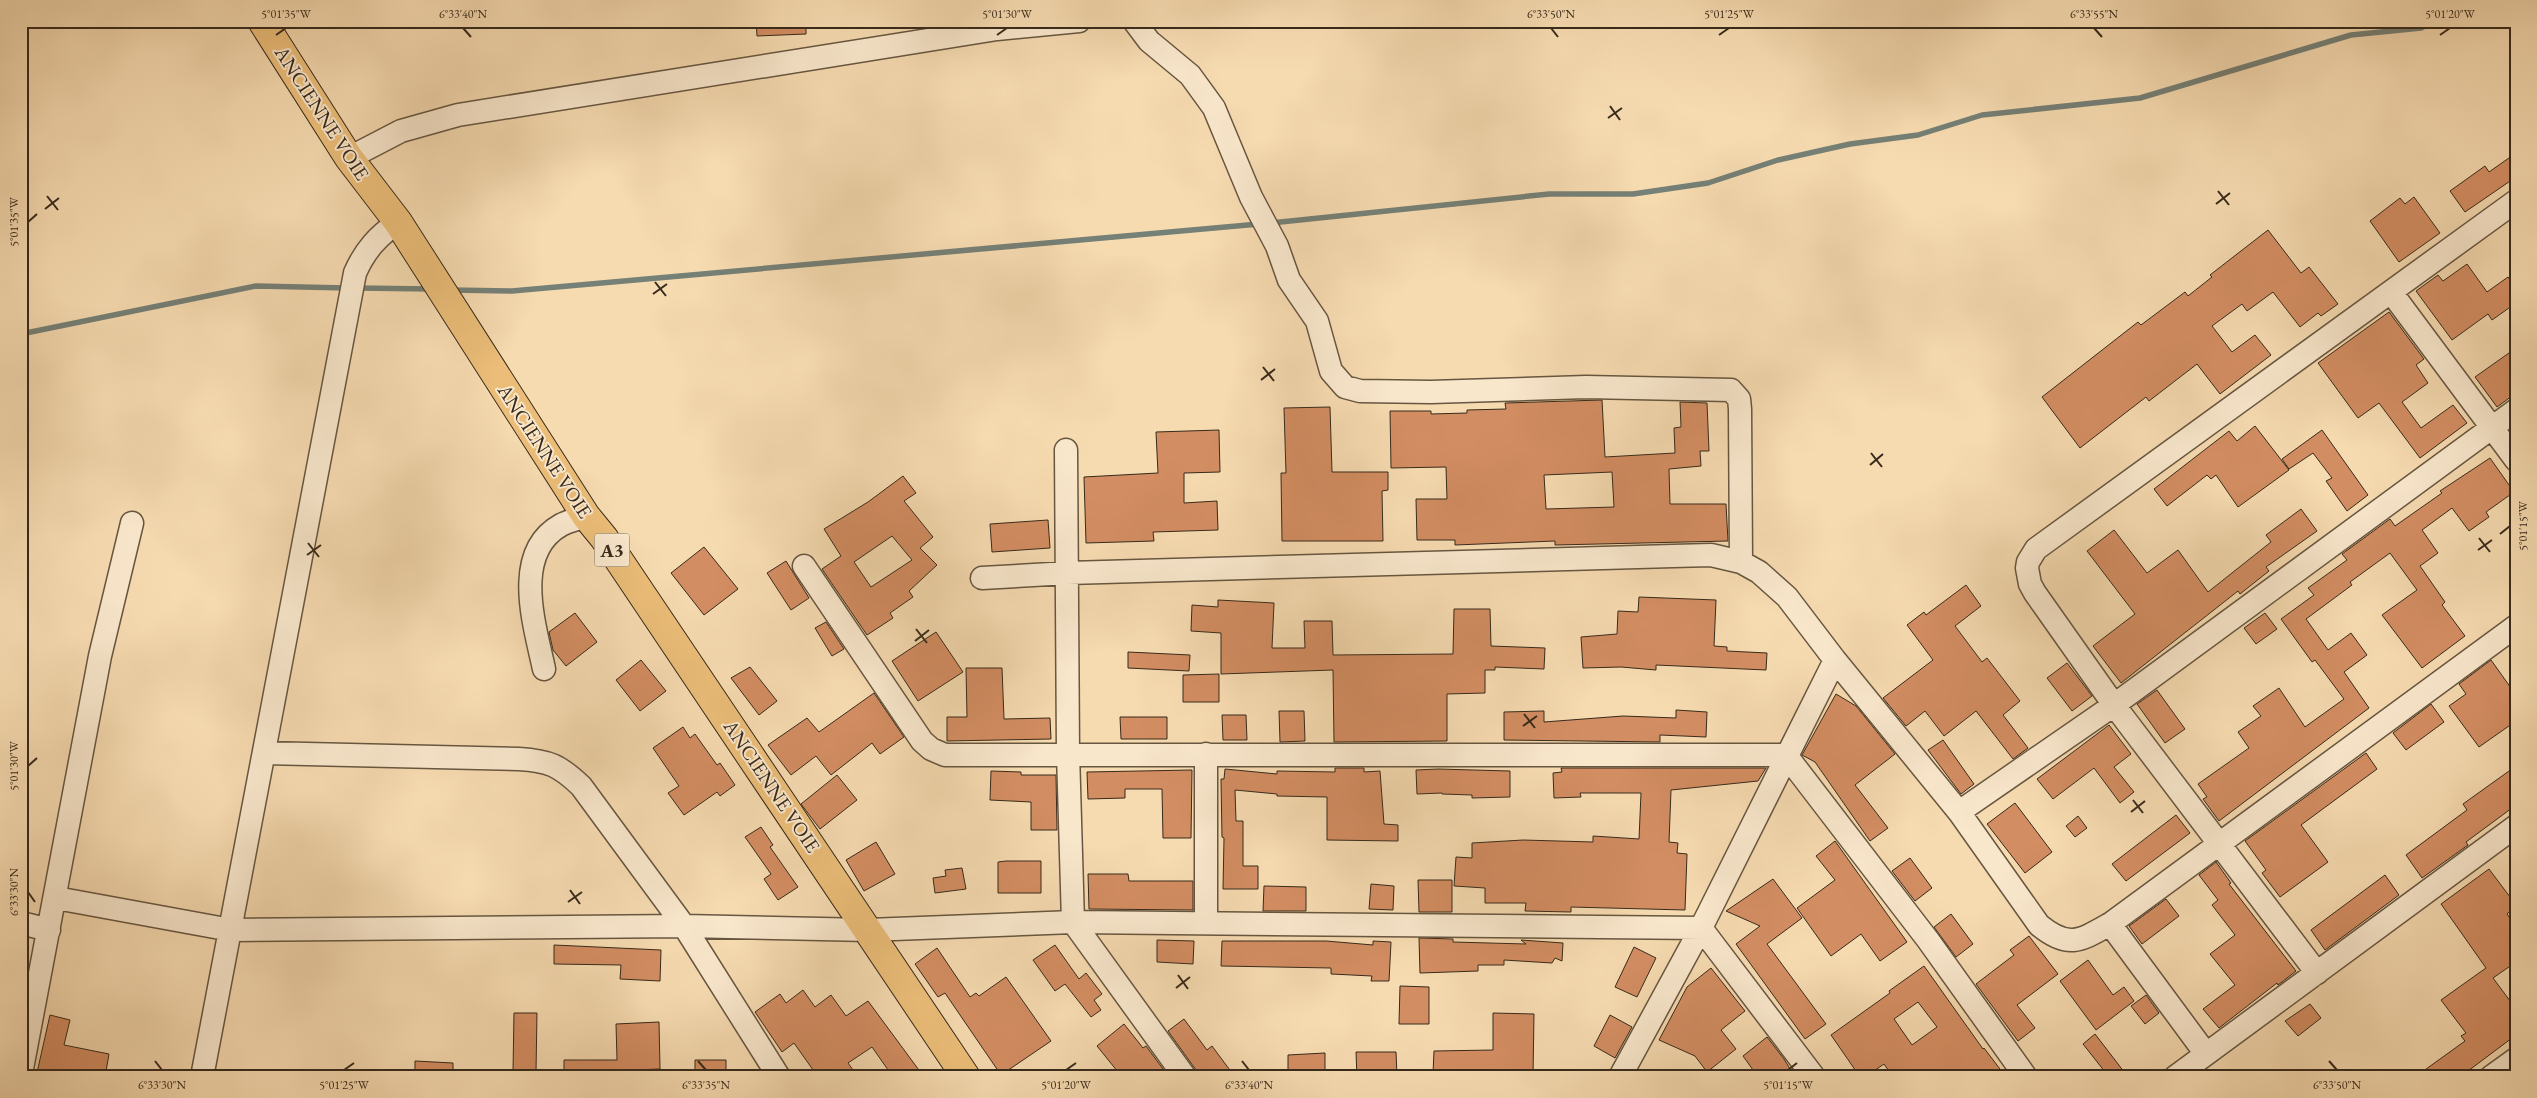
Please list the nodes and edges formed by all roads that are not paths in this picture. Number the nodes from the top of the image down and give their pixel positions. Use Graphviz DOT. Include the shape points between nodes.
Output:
graph roads {
  1 [pos="262,21"];
  2 [pos="1079,21"];
  3 [pos="1134,21"];
  4 [pos="997,25"];
  5 [pos="349,158"];
  6 [pos="2516,201"];
  7 [pos="398,222"];
  8 [pos="2391,292"];
  9 [pos="2516,410"];
  10 [pos="2492,428"];
  11 [pos="1066,450"];
  12 [pos="2516,460"];
  13 [pos="586,516"];
  14 [pos="132,523"];
  15 [pos="1741,562"];
  16 [pos="804,566"];
  17 [pos="1068,573"];
  18 [pos="982,578"];
  19 [pos="2516,626"];
  20 [pos="1835,660"];
  21 [pos="544,669"];
  22 [pos="2114,705"];
  23 [pos="264,753"];
  24 [pos="1068,753"];
  25 [pos="1206,754"];
  26 [pos="1786,755"];
  27 [pos="1960,812"];
  28 [pos="2516,826"];
  29 [pos="2219,843"];
  30 [pos="56,898"];
  31 [pos="1073,922"];
  32 [pos="21,923"];
  33 [pos="1206,923"];
  34 [pos="2110,924"];
  35 [pos="684,926"];
  36 [pos="1700,928"];
  37 [pos="49,930"];
  38 [pos="231,930"];
  39 [pos="868,930"];
  40 [pos="2317,973"];
  41 [pos="2206,1054"];
  42 [pos="2516,1058"];
  43 [pos="21,1074"];
  44 [pos="202,1077"];
  45 [pos="779,1077"];
  46 [pos="966,1077"];
  47 [pos="1184,1077"];
  48 [pos="1620,1077"];
  49 [pos="1814,1077"];
  50 [pos="2026,1077"];
  51 [pos="2175,1077"];
  52 [pos="2491,1077"];
  1 -- 5 [label="main road, ANCIENNE VOIE / A3"];
  2 -- 4 [label="street"];
  3 -- 15 [label="street" via="1149,41 1190,76 1214,108 1251,196 1277,246 1289,280 1317,321 1324,353 1336,380 1345,387 1360,391 1431,392 1586,386 1732,390 1739,399 1740,409"];
  4 -- 5 [label="street" via="448,117 401,131"];
  5 -- 7 [label="main road, ANCIENNE VOIE / A3"];
  6 -- 8 [label="street"];
  7 -- 13 [label="main road, ANCIENNE VOIE / A3"];
  7 -- 23 [label="street" via="366,251 355,273"];
  8 -- 10 [label="street"];
  8 -- 22 [label="street" via="2031,555 2027,568 2030,584"];
  9 -- 10 [label="street"];
  10 -- 12 [label="street"];
  10 -- 22 [label="street"];
  11 -- 17 [label="street"];
  13 -- 21 [label="street" via="561,525 552,532 541,546 533,567 530,599"];
  13 -- 39 [label="main road, ANCIENNE VOIE / A3"];
  14 -- 30 [label="street" via="100,656"];
  15 -- 17 [label="street" via="1711,555"];
  15 -- 20 [label="street" via="1759,572 1787,597"];
  16 -- 24 [label="street" via="930,749 952,756"];
  17 -- 18 [label="street"];
  17 -- 24 [label="street"];
  19 -- 29 [label="street"];
  20 -- 26 [label="street"];
  20 -- 27 [label="street"];
  22 -- 27 [label="street"];
  22 -- 29 [label="street"];
  23 -- 35 [label="street" via="545,761 563,769 581,786"];
  23 -- 38 [label="street"];
  24 -- 25 [label="street"];
  24 -- 31 [label="street"];
  25 -- 26 [label="street"];
  25 -- 33 [label="street"];
  26 -- 36 [label="street"];
  26 -- 50 [label="street" via="1928,940"];
  27 -- 34 [label="street" via="2039,925 2052,935 2064,941 2077,940"];
  28 -- 40 [label="street"];
  29 -- 34 [label="street"];
  29 -- 40 [label="street"];
  30 -- 37 [label="street"];
  30 -- 38 [label="street"];
  31 -- 33 [label="street"];
  31 -- 39 [label="street"];
  31 -- 47 [label="street"];
  32 -- 37 [label="street"];
  33 -- 36 [label="street"];
  34 -- 41 [label="street"];
  35 -- 38 [label="street"];
  35 -- 39 [label="street"];
  35 -- 45 [label="street"];
  36 -- 48 [label="street"];
  36 -- 49 [label="street"];
  37 -- 43 [label="street"];
  38 -- 44 [label="street"];
  39 -- 46 [label="main road, ANCIENNE VOIE / A3"];
  40 -- 41 [label="street"];
  41 -- 51 [label="street"];
  42 -- 52 [label="street"];
}
